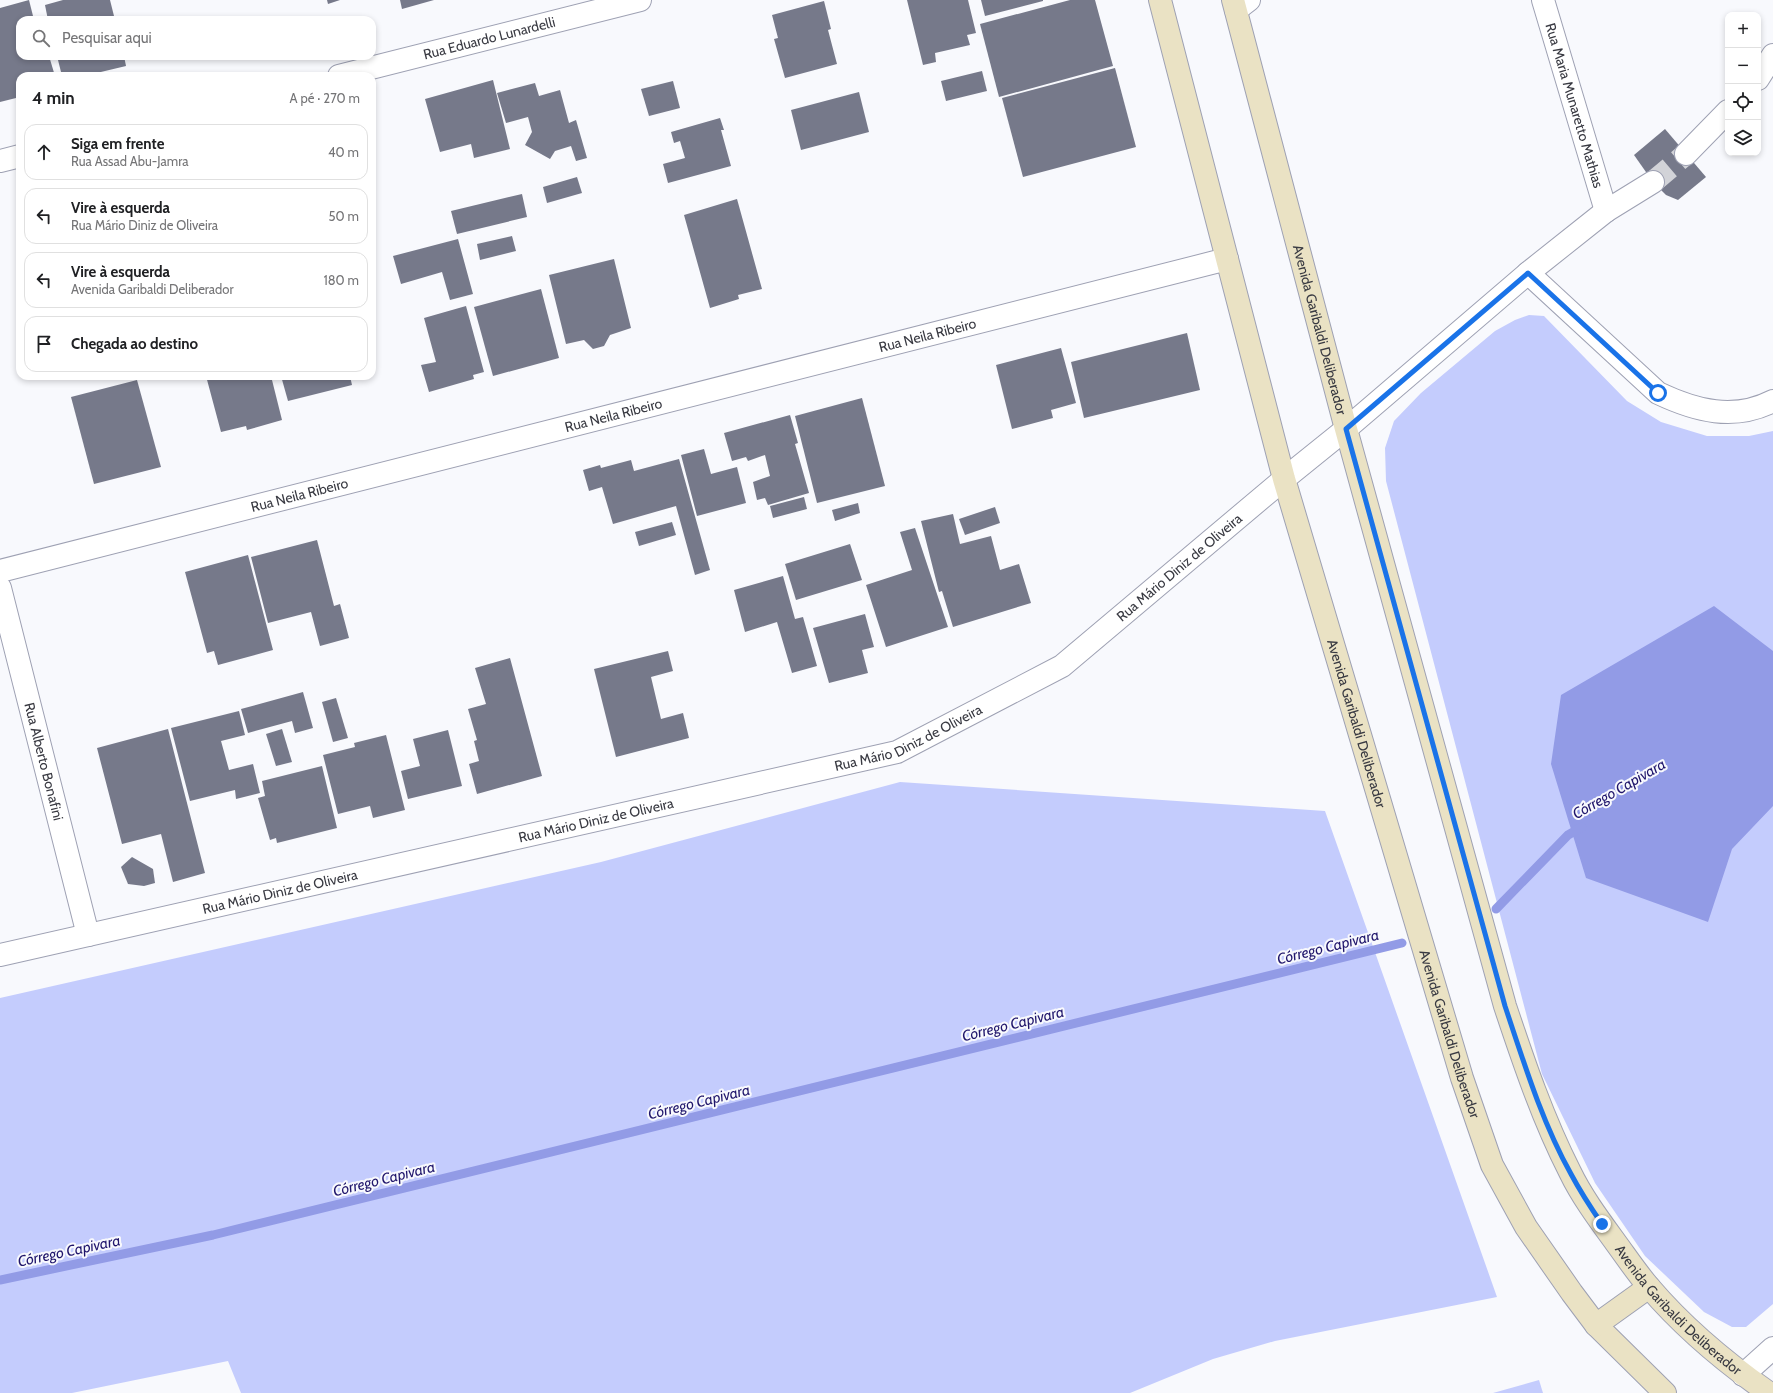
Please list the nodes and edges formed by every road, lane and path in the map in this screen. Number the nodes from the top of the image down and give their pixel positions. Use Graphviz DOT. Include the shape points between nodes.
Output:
graph roads {
  1 [pos="640,0"];
  2 [pos="1160,0"];
  3 [pos="1543,0"];
  4 [pos="1239,3"];
  5 [pos="1773,55"];
  6 [pos="355,72"];
  7 [pos="1761,74"];
  8 [pos="1725,114"];
  9 [pos="1686,154"];
  10 [pos="16,157"];
  11 [pos="0,162"];
  12 [pos="1653,182"];
  13 [pos="1606,211"];
  14 [pos="1227,259"];
  15 [pos="1528,273"];
  16 [pos="1773,401"];
  17 [pos="1346,429"];
  18 [pos="1284,479"];
  19 [pos="0,571"];
  20 [pos="0,588"];
  21 [pos="88,935"];
  22 [pos="0,955"];
  23 [pos="1648,1287"];
  24 [pos="1596,1325"];
  25 [pos="1773,1348"];
  26 [pos="1743,1375"];
  27 [pos="1665,1393"];
  28 [pos="1769,1393"];
  1 -- 6 [label="street, Rua Eduardo Lunardelli"];
  2 -- 14 [label="street, Avenida Garibaldi Deliberador"];
  3 -- 13 [label="street, Rua Maria Munaretto Mathias"];
  4 -- 17 [label="street, Avenida Garibaldi Deliberador"];
  5 -- 7 [label="street"];
  8 -- 9 [label="street"];
  10 -- 11 [label="street"];
  12 -- 13 [label="street, Rua Mário Diniz de Oliveira"];
  13 -- 15 [label="street, Rua Mário Diniz de Oliveira"];
  14 -- 18 [label="street, Avenida Garibaldi Deliberador"];
  14 -- 19 [label="street, Rua Neila Ribeiro"];
  15 -- 16 [label="street" via="1658,393 1682,404 1710,411 1737,413"];
  15 -- 17 [label="street, Rua Mário Diniz de Oliveira"];
  17 -- 18 [label="street, Rua Mário Diniz de Oliveira"];
  17 -- 23 [label="street, Avenida Garibaldi Deliberador" via="1505,1006 1523,1062 1570,1174 1602,1224"];
  18 -- 21 [label="street, Rua Mário Diniz de Oliveira" via="1062,666 897,752"];
  18 -- 24 [label="street, Avenida Garibaldi Deliberador" via="1462,1078 1492,1165 1526,1227"];
  20 -- 21 [label="street, Rua Alberto Bonafini"];
  21 -- 22 [label="street, Rua Mário Diniz de Oliveira"];
  23 -- 24 [label="street"];
  23 -- 26 [label="street, Avenida Garibaldi Deliberador" via="1703,1341"];
  24 -- 27 [label="street, Avenida Garibaldi Deliberador"];
  25 -- 26 [label="street"];
  26 -- 28 [label="street, Avenida Garibaldi Deliberador"];
}
